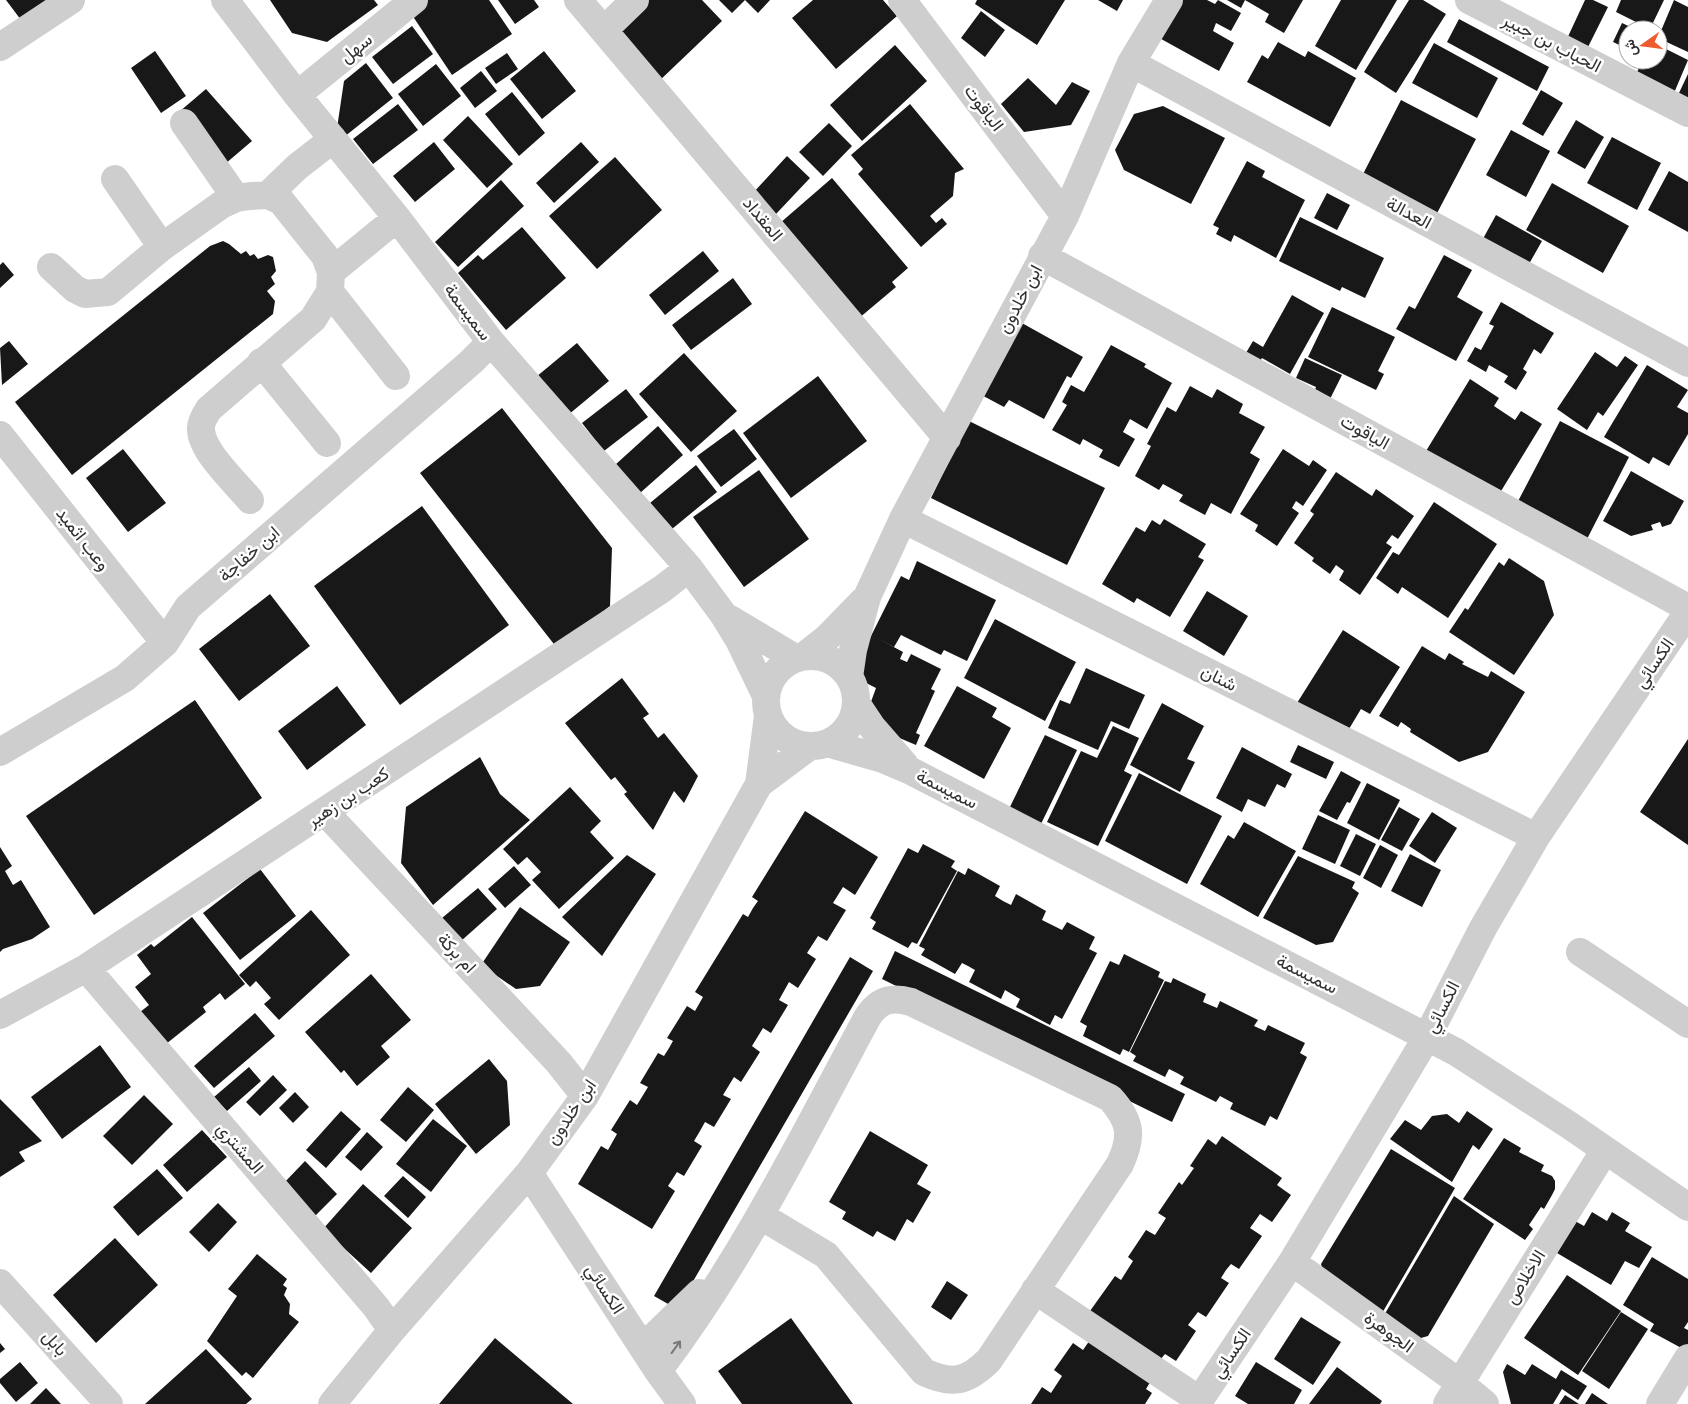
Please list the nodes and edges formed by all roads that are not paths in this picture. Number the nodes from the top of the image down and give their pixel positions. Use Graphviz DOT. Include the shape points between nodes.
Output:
graph roads {
  1 [pos="72,0"];
  2 [pos="225,0"];
  3 [pos="414,0"];
  4 [pos="578,0"];
  5 [pos="635,0"];
  6 [pos="903,0"];
  7 [pos="1169,0"];
  8 [pos="1469,0"];
  9 [pos="604,30"];
  10 [pos="0,47"];
  11 [pos="1131,63"];
  12 [pos="297,95"];
  13 [pos="1688,113"];
  14 [pos="184,123"];
  15 [pos="332,139"];
  16 [pos="115,179"];
  17 [pos="268,196"];
  18 [pos="236,198"];
  19 [pos="1065,216"];
  20 [pos="397,218"];
  21 [pos="162,247"];
  22 [pos="1042,256"];
  23 [pos="51,267"];
  24 [pos="330,282"];
  25 [pos="491,342"];
  26 [pos="261,362"];
  27 [pos="1688,364"];
  28 [pos="396,376"];
  29 [pos="0,435"];
  30 [pos="947,438"];
  31 [pos="327,442"];
  32 [pos="250,500"];
  33 [pos="903,519"];
  34 [pos="689,568"];
  35 [pos="866,597"];
  36 [pos="1688,608"];
  37 [pos="1688,612"];
  38 [pos="723,614"];
  39 [pos="165,643"];
  40 [pos="800,657"];
  41 [pos="853,690"];
  42 [pos="767,706"];
  43 [pos="819,745"];
  44 [pos="0,752"];
  45 [pos="909,770"];
  46 [pos="759,784"];
  47 [pos="325,812"];
  48 [pos="1536,837"];
  49 [pos="1580,952"];
  50 [pos="86,968"];
  51 [pos="0,1015"];
  52 [pos="1688,1024"];
  53 [pos="1427,1037"];
  54 [pos="585,1096"];
  55 [pos="1605,1150"];
  56 [pos="528,1173"];
  57 [pos="1688,1207"];
  58 [pos="761,1216"];
  59 [pos="1292,1262"];
  60 [pos="727,1270"];
  61 [pos="0,1283"];
  62 [pos="1035,1290"];
  63 [pos="392,1330"];
  64 [pos="643,1347"];
  65 [pos="1688,1358"];
  66 [pos="658,1371"];
  67 [pos="1453,1394"];
  68 [pos="1198,1402"];
  69 [pos="109,1404"];
  70 [pos="332,1404"];
  71 [pos="682,1404"];
  72 [pos="1485,1404"];
  73 [pos="1660,1404"];
  1 -- 10 [label="street"];
  2 -- 12 [label="street, سميسمة"];
  3 -- 12 [label="street, سهل"];
  4 -- 9 [label="street, المقداد"];
  5 -- 9 [label="street"];
  6 -- 19 [label="street, الياقوت"];
  7 -- 11 [label="street, ابن خلدون"];
  8 -- 13 [label="street, الحباب بن جبير"];
  9 -- 30 [label="street, المقداد"];
  11 -- 19 [label="street, ابن خلدون"];
  11 -- 27 [label="street, العدالة"];
  12 -- 15 [label="street, سميسمة"];
  14 -- 18 [label="street"];
  15 -- 17 [label="street"];
  15 -- 20 [label="street, سميسمة"];
  16 -- 21 [label="street"];
  17 -- 18 [label="street"];
  17 -- 24 [label="street" via="281,202 325,256"];
  18 -- 21 [label="street" via="221,204"];
  19 -- 22 [label="street, ابن خلدون"];
  20 -- 24 [label="street"];
  20 -- 25 [label="street, سميسمة"];
  21 -- 23 [label="street" via="108,292 86,294 75,289"];
  22 -- 30 [label="street, ابن خلدون"];
  22 -- 36 [label="street, الياقوت"];
  24 -- 26 [label="street" via="313,319"];
  24 -- 28 [label="street"];
  25 -- 34 [label="street, سميسمة"];
  25 -- 39 [label="street, ابن خفاجة" via="188,607"];
  26 -- 31 [label="street"];
  26 -- 32 [label="street" via="208,408 201,430 210,452"];
  29 -- 39 [label="street, وعب اثميد"];
  30 -- 33 [label="street, ابن خلدون"];
  33 -- 35 [label="street, ابن خلدون"];
  33 -- 48 [label="street, شنان"];
  34 -- 38 [label="street, سميسمة"];
  34 -- 47 [label="street, كعب بن زهير"];
  35 -- 40 [label="street, ابن خلدون" via="827,638"];
  35 -- 41 [label="street, ابن خلدون" via="853,650"];
  37 -- 48 [label="street, الكسائي"];
  38 -- 40 [label="street, سميسمة" via="746,630"];
  38 -- 42 [label="street, سميسمة" via="754,668"];
  39 -- 44 [label="street, ابن خفاجة" via="125,678"];
  40 -- 41 [label="street" via="822,657 838,665"];
  40 -- 42 [label="street" via="781,667 771,680"];
  41 -- 43 [label="street" via="852,720 842,734"];
  41 -- 45 [label="street, سميسمة" via="872,727"];
  42 -- 43 [label="street" via="778,732 792,742"];
  42 -- 46 [label="street, ابن خلدون"];
  43 -- 45 [label="street, سميسمة" via="883,758"];
  43 -- 46 [label="street, ابن خلدون"];
  45 -- 53 [label="street, سميسمة"];
  46 -- 54 [label="street, ابن خلدون"];
  47 -- 50 [label="street, كعب بن زهير"];
  47 -- 54 [label="street, ام بركة" via="559,1062"];
  48 -- 53 [label="street, الكسائي" via="1483,928"];
  49 -- 52 [label="street"];
  50 -- 51 [label="street, كعب بن زهير"];
  50 -- 63 [label="street, المشتري" via="376,1307"];
  53 -- 55 [label="street, سميسمة" via="1456,1052"];
  53 -- 59 [label="street, الكسائي"];
  54 -- 56 [label="street, ابن خلدون"];
  55 -- 57 [label="street, سميسمة"];
  55 -- 67 [label="street, الاخلاص"];
  56 -- 63 [label="street, ابن خلدون"];
  56 -- 64 [label="street, الكسائي"];
  58 -- 60 [label="street"];
  58 -- 62 [label="street" via="826,1255 924,1372 941,1379 959,1380 976,1373"];
  58 -- 62 [label="street" via="867,1018 874,1007 885,1000 898,998 1110,1098 1122,1112 1129,1129 1128,1147 1120,1164"];
  59 -- 67 [label="street, الجوهرة"];
  59 -- 68 [label="street, الكسائي"];
  60 -- 64 [label="street"];
  66 -- 60 [label="street, one-way"];
  61 -- 69 [label="street, بابل"];
  62 -- 68 [label="street"];
  63 -- 70 [label="street, ابن خلدون"];
  64 -- 66 [label="street, الكسائي"];
  65 -- 73 [label="street"];
  66 -- 71 [label="street, الكسائي"];
  67 -- 72 [label="street, الجوهرة"];
}
